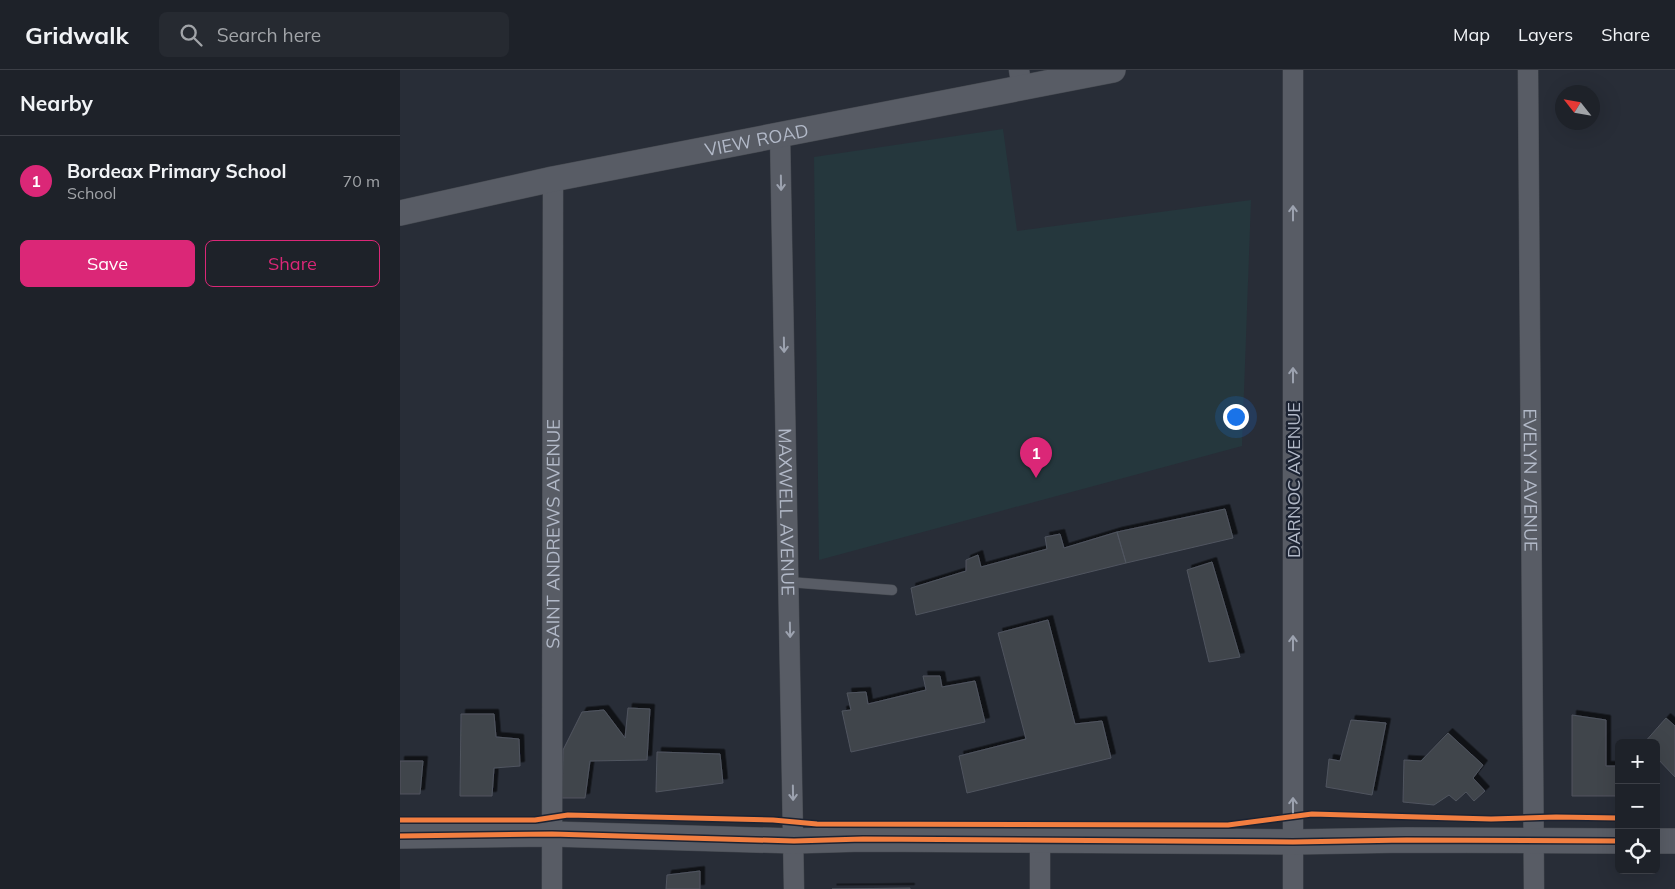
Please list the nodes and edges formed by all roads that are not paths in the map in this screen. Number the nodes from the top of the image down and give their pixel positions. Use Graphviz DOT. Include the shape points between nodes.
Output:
graph roads {
  1 [pos="1113,70"];
  2 [pos="1292,70"];
  3 [pos="1528,70"];
  4 [pos="1021,79"];
  5 [pos="780,134"];
  6 [pos="553,179"];
  7 [pos="400,213"];
  8 [pos="789,582"];
  9 [pos="892,590"];
  10 [pos="552,834"];
  11 [pos="400,836"];
  12 [pos="794,841"];
  13 [pos="1040,841"];
  14 [pos="1534,841"];
  15 [pos="1615,841"];
  16 [pos="1660,841"];
  17 [pos="1675,841"];
  18 [pos="1293,842"];
  19 [pos="552,889"];
  20 [pos="794,889"];
  21 [pos="1040,889"];
  22 [pos="1293,889"];
  23 [pos="1534,889"];
  1 -- 4 [label="street, VIEW ROAD"];
  18 -- 2 [label="street, DARNOC AVENUE, one-way"];
  3 -- 14 [label="street, EVELYN AVENUE"];
  4 -- 5 [label="street, VIEW ROAD"];
  5 -- 6 [label="street, VIEW ROAD"];
  5 -- 8 [label="street, MAXWELL AVENUE, one-way"];
  6 -- 7 [label="street, VIEW ROAD"];
  6 -- 10 [label="street, SAINT ANDREWS AVENUE"];
  8 -- 9 [label="lane"];
  8 -- 12 [label="street, MAXWELL AVENUE, one-way"];
  10 -- 11 [label="street"];
  10 -- 12 [label="street"];
  10 -- 19 [label="street, SAINT ANDREWS AVENUE"];
  12 -- 13 [label="street"];
  12 -- 20 [label="street, MAXWELL AVENUE"];
  13 -- 18 [label="street"];
  13 -- 21 [label="street"];
  14 -- 15 [label="street"];
  14 -- 18 [label="street"];
  14 -- 23 [label="street, EVELYN AVENUE"];
  16 -- 17 [label="street"];
  18 -- 22 [label="street, DARNOC AVENUE"];
}
